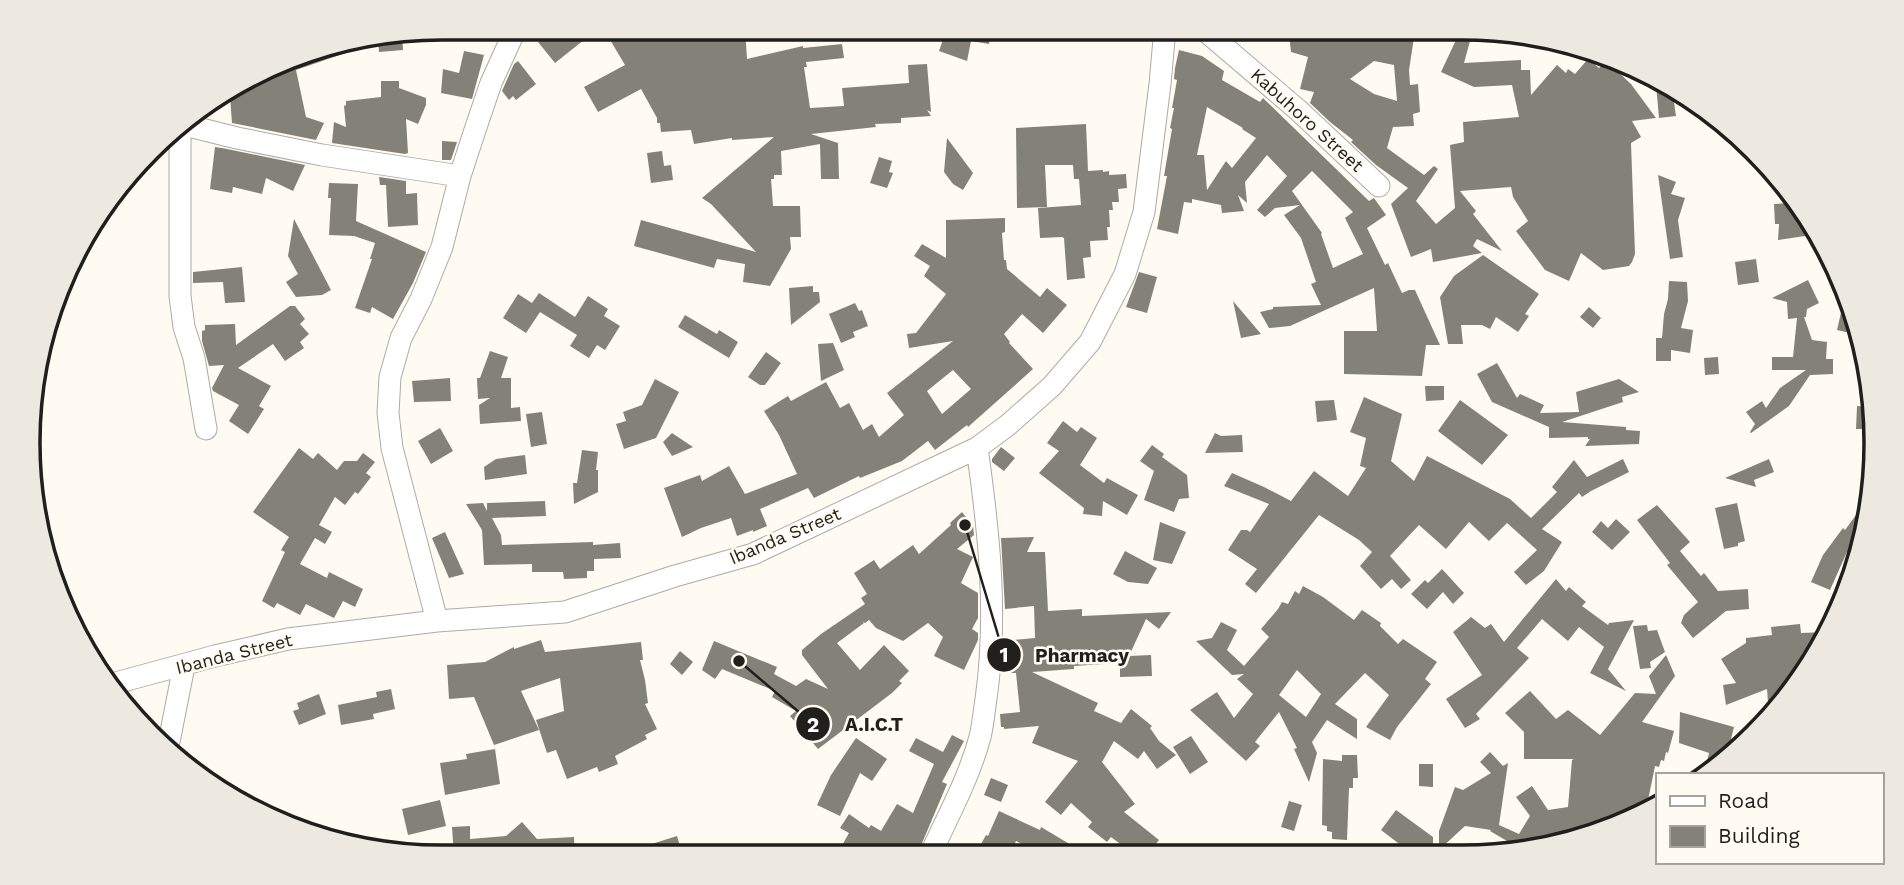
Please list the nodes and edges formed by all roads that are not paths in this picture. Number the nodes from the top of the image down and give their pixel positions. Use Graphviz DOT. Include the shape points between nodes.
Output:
graph roads {
  1 [pos="511,40"];
  2 [pos="1164,40"];
  3 [pos="1216,40"];
  4 [pos="193,127"];
  5 [pos="181,137"];
  6 [pos="460,176"];
  7 [pos="1379,186"];
  8 [pos="206,429"];
  9 [pos="977,448"];
  10 [pos="437,621"];
  11 [pos="184,666"];
  12 [pos="120,682"];
  13 [pos="170,738"];
  14 [pos="935,845"];
  1 -- 6 [label="street"];
  2 -- 9 [label="street, Ibanda Street" via="1144,212 1125,274 1090,342 1052,386"];
  3 -- 7 [label="street, Kabuhoro Street"];
  4 -- 6 [label="street" via="322,155"];
  5 -- 8 [label="street" via="180,296"];
  6 -- 10 [label="street" via="442,247 401,338 390,377 388,413 392,448"];
  9 -- 10 [label="street, Ibanda Street" via="753,554 565,612"];
  9 -- 14 [label="street" via="992,596 991,666 981,735"];
  10 -- 11 [label="street, Ibanda Street" via="288,639"];
  11 -- 12 [label="street, Ibanda Street"];
  11 -- 13 [label="street"];
}
